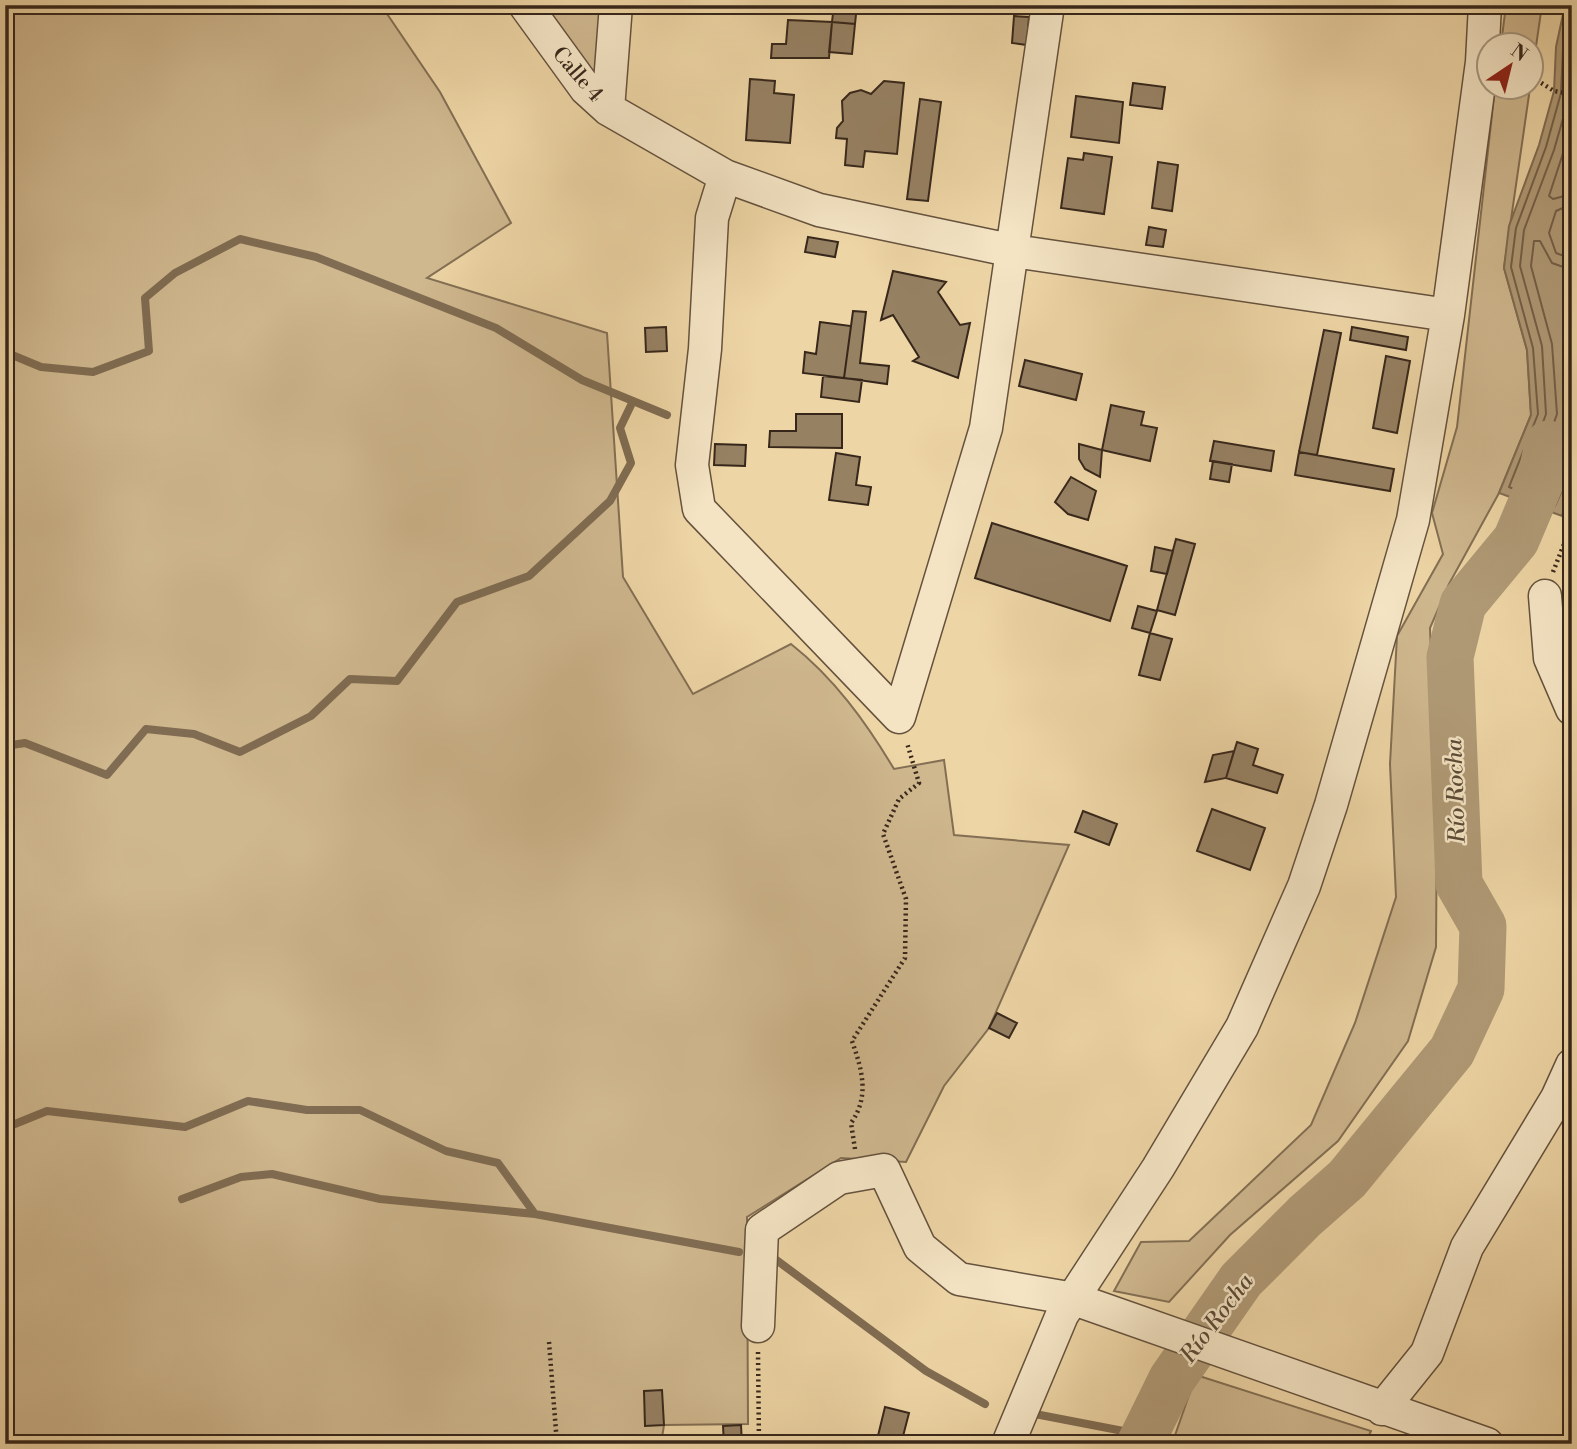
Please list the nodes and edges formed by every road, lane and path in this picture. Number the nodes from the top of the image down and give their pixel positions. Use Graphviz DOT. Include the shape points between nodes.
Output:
graph roads {
  1 [pos="524,5"];
  2 [pos="616,5"];
  3 [pos="1048,5"];
  4 [pos="1485,5"];
  5 [pos="1546,85"];
  6 [pos="1572,94"];
  7 [pos="608,109"];
  8 [pos="725,176"];
  9 [pos="1014,251"];
  10 [pos="1447,316"];
  11 [pos="1572,524"];
  12 [pos="1545,596"];
  13 [pos="1572,709"];
  14 [pos="899,717"];
  15 [pos="1572,1065"];
  16 [pos="858,1174"];
  17 [pos="1074,1299"];
  18 [pos="758,1326"];
  19 [pos="549,1342"];
  20 [pos="1382,1409"];
  21 [pos="557,1444"];
  22 [pos="759,1444"];
  23 [pos="1008,1444"];
  24 [pos="1487,1444"];
  1 -- 7 [label="street, Calle 4" via="586,89"];
  2 -- 7 [label="street"];
  3 -- 9 [label="street"];
  4 -- 10 [label="street" via="1482,62"];
  5 -- 6 [label="path"];
  7 -- 8 [label="street, Calle 4"];
  8 -- 9 [label="street, Calle 4" via="818,210"];
  8 -- 14 [label="street" via="712,218 705,349 692,465 699,509"];
  9 -- 10 [label="street, Calle 4"];
  9 -- 14 [label="street" via="986,428"];
  10 -- 17 [label="street" via="1413,520 1304,886 1242,1027"];
  11 -- 12 [label="path"];
  12 -- 13 [label="street" via="1550,658"];
  14 -- 16 [label="path" via="919,783 900,799 883,835 906,899 905,958 852,1041 862,1069 862,1108 851,1123"];
  15 -- 20 [label="street" via="1468,1247 1427,1353"];
  16 -- 17 [label="street" via="884,1170 920,1247 959,1279"];
  16 -- 18 [label="street" via="839,1178 762,1230"];
  17 -- 20 [label="street"];
  17 -- 23 [label="street" via="1062,1315"];
  18 -- 22 [label="path"];
  19 -- 21 [label="path"];
  20 -- 24 [label="street"];
}
